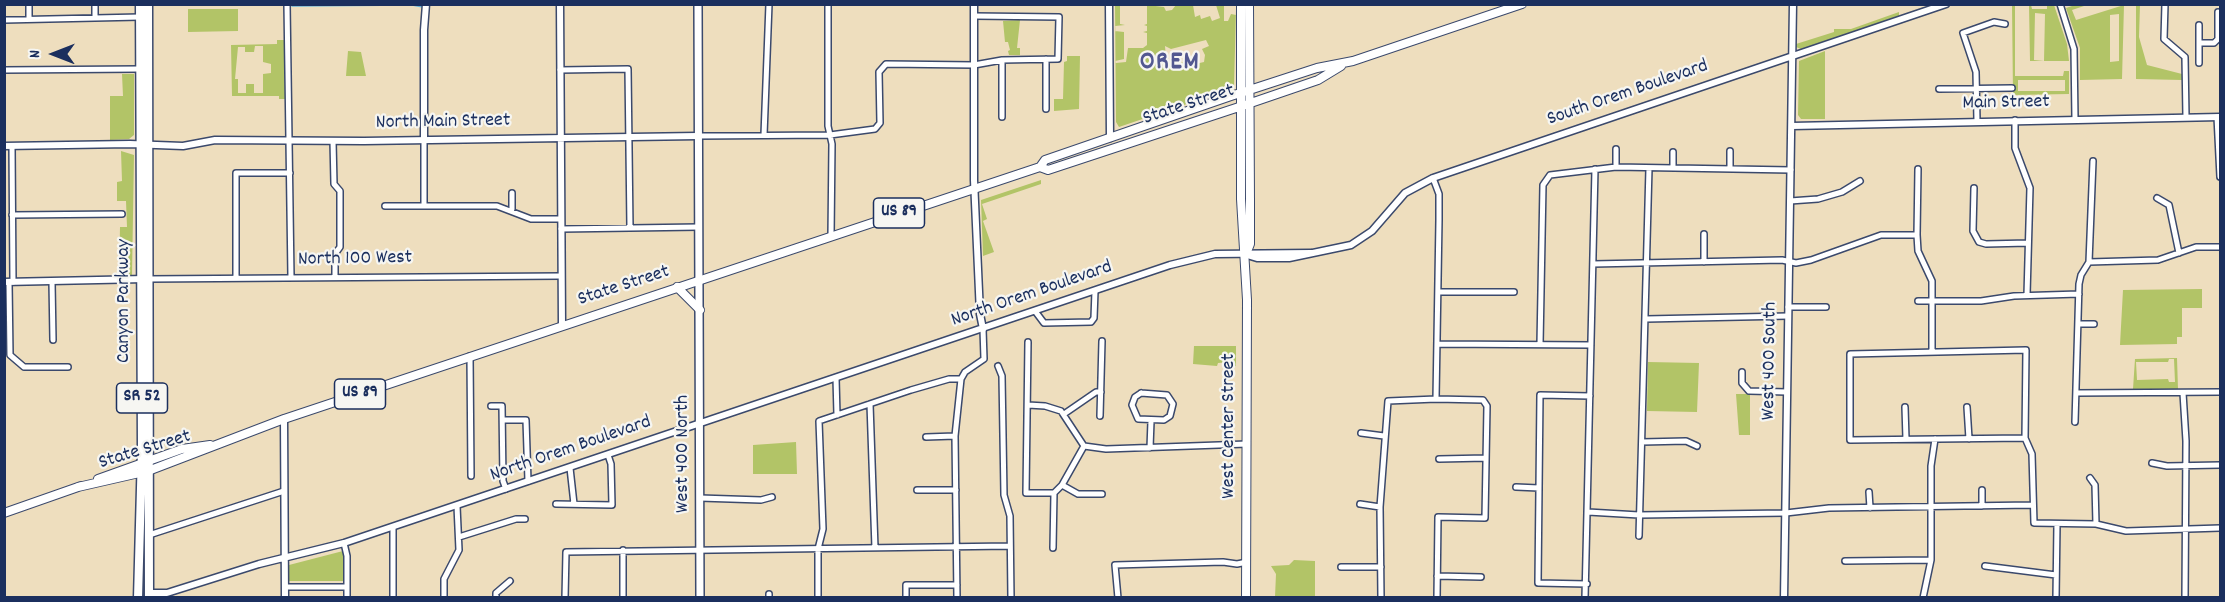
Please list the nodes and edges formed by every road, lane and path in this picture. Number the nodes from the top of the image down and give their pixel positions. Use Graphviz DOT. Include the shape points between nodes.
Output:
graph roads {
  1 [pos="29,4"];
  2 [pos="95,4"];
  3 [pos="140,4"];
  4 [pos="148,4"];
  5 [pos="287,4"];
  6 [pos="426,4"];
  7 [pos="560,4"];
  8 [pos="698,4"];
  9 [pos="769,4"];
  10 [pos="828,4"];
  11 [pos="974,4"];
  12 [pos="1109,4"];
  13 [pos="1242,4"];
  14 [pos="1249,4"];
  15 [pos="1521,4"];
  16 [pos="1793,4"];
  17 [pos="1946,4"];
  18 [pos="2060,4"];
  19 [pos="2165,4"];
  20 [pos="2218,12"];
  21 [pos="974,16"];
  22 [pos="140,17"];
  23 [pos="95,18"];
  24 [pos="29,19"];
  25 [pos="4,20"];
  26 [pos="2005,24"];
  27 [pos="2199,25"];
  28 [pos="2219,33"];
  29 [pos="2199,43"];
  30 [pos="1792,57"];
  31 [pos="1046,59"];
  32 [pos="1002,60"];
  33 [pos="2199,63"];
  34 [pos="1344,64"];
  35 [pos="974,65"];
  36 [pos="140,69"];
  37 [pos="4,70"];
  38 [pos="560,70"];
  39 [pos="1939,88"];
  40 [pos="1977,88"];
  41 [pos="2013,88"];
  42 [pos="1250,90"];
  43 [pos="1239,94"];
  44 [pos="1250,103"];
  45 [pos="1239,107"];
  46 [pos="1046,109"];
  47 [pos="1002,117"];
  48 [pos="2186,117"];
  49 [pos="2219,117"];
  50 [pos="2075,119"];
  51 [pos="2015,120"];
  52 [pos="1977,121"];
  53 [pos="1792,126"];
  54 [pos="764,135"];
  55 [pos="830,135"];
  56 [pos="698,136"];
  57 [pos="630,137"];
  58 [pos="1110,138"];
  59 [pos="289,139"];
  60 [pos="561,139"];
  61 [pos="424,140"];
  62 [pos="333,141"];
  63 [pos="145,145"];
  64 [pos="12,146"];
  65 [pos="4,147"];
  66 [pos="1616,149"];
  67 [pos="1730,151"];
  68 [pos="1673,152"];
  69 [pos="1096,154"];
  70 [pos="2093,161"];
  71 [pos="1040,167"];
  72 [pos="1616,167"];
  73 [pos="1649,168"];
  74 [pos="1673,168"];
  75 [pos="1595,169"];
  76 [pos="1730,169"];
  77 [pos="1918,169"];
  78 [pos="1791,170"];
  79 [pos="290,173"];
  80 [pos="2220,177"];
  81 [pos="1433,178"];
  82 [pos="1860,181"];
  83 [pos="1974,188"];
  84 [pos="976,189"];
  85 [pos="512,193"];
  86 [pos="2157,198"];
  87 [pos="1790,201"];
  88 [pos="385,206"];
  89 [pos="424,206"];
  90 [pos="512,209"];
  91 [pos="122,214"];
  92 [pos="12,215"];
  93 [pos="561,219"];
  94 [pos="699,227"];
  95 [pos="630,228"];
  96 [pos="561,229"];
  97 [pos="1704,234"];
  98 [pos="1917,235"];
  99 [pos="831,236"];
  100 [pos="2028,243"];
  101 [pos="2220,247"];
  102 [pos="2179,253"];
  103 [pos="1246,254"];
  104 [pos="1789,261"];
  105 [pos="1704,262"];
  106 [pos="2089,262"];
  107 [pos="1593,264"];
  108 [pos="1647,264"];
  109 [pos="335,276"];
  110 [pos="561,276"];
  111 [pos="291,277"];
  112 [pos="236,278"];
  113 [pos="145,279"];
  114 [pos="700,279"];
  115 [pos="9,282"];
  116 [pos="52,282"];
  117 [pos="677,287"];
  118 [pos="1095,291"];
  119 [pos="1438,292"];
  120 [pos="1514,292"];
  121 [pos="2079,294"];
  122 [pos="2027,295"];
  123 [pos="1918,301"];
  124 [pos="1933,302"];
  125 [pos="1788,307"];
  126 [pos="1826,307"];
  127 [pos="700,310"];
  128 [pos="1035,311"];
  129 [pos="1788,316"];
  130 [pos="1646,319"];
  131 [pos="2078,324"];
  132 [pos="2094,324"];
  133 [pos="562,325"];
  134 [pos="983,329"];
  135 [pos="53,340"];
  136 [pos="1102,341"];
  137 [pos="1028,342"];
  138 [pos="1437,344"];
  139 [pos="1540,344"];
  140 [pos="1591,345"];
  141 [pos="1932,352"];
  142 [pos="470,356"];
  143 [pos="998,366"];
  144 [pos="68,367"];
  145 [pos="1742,372"];
  146 [pos="836,378"];
  147 [pos="961,380"];
  148 [pos="1101,392"];
  149 [pos="1787,392"];
  150 [pos="2220,392"];
  151 [pos="2076,393"];
  152 [pos="2183,393"];
  153 [pos="1590,396"];
  154 [pos="1436,399"];
  155 [pos="870,404"];
  156 [pos="1028,405"];
  157 [pos="492,406"];
  158 [pos="1905,406"];
  159 [pos="1967,407"];
  160 [pos="837,414"];
  161 [pos="1064,414"];
  162 [pos="1100,416"];
  163 [pos="284,419"];
  164 [pos="502,420"];
  165 [pos="1151,421"];
  166 [pos="2075,422"];
  167 [pos="700,423"];
  168 [pos="1361,433"];
  169 [pos="955,436"];
  170 [pos="1384,436"];
  171 [pos="926,437"];
  172 [pos="2025,438"];
  173 [pos="1906,439"];
  174 [pos="1935,439"];
  175 [pos="1969,439"];
  176 [pos="1642,442"];
  177 [pos="220,443"];
  178 [pos="1247,444"];
  179 [pos="1084,446"];
  180 [pos="1697,446"];
  181 [pos="1150,448"];
  182 [pos="608,455"];
  183 [pos="1486,458"];
  184 [pos="1439,459"];
  185 [pos="145,462"];
  186 [pos="2152,463"];
  187 [pos="2186,465"];
  188 [pos="2220,465"];
  189 [pos="570,468"];
  190 [pos="144,472"];
  191 [pos="471,476"];
  192 [pos="2090,478"];
  193 [pos="528,481"];
  194 [pos="1062,485"];
  195 [pos="78,487"];
  196 [pos="1516,488"];
  197 [pos="1539,488"];
  198 [pos="506,489"];
  199 [pos="917,490"];
  200 [pos="956,490"];
  201 [pos="1982,490"];
  202 [pos="284,491"];
  203 [pos="1869,492"];
  204 [pos="1054,493"];
  205 [pos="1102,494"];
  206 [pos="772,497"];
  207 [pos="700,498"];
  208 [pos="556,504"];
  209 [pos="574,504"];
  210 [pos="1360,504"];
  211 [pos="457,506"];
  212 [pos="1982,506"];
  213 [pos="2032,506"];
  214 [pos="1380,507"];
  215 [pos="1932,507"];
  216 [pos="1870,508"];
  217 [pos="1588,512"];
  218 [pos="4,513"];
  219 [pos="1786,513"];
  220 [pos="1639,516"];
  221 [pos="525,519"];
  222 [pos="2057,524"];
  223 [pos="2096,524"];
  224 [pos="393,527"];
  225 [pos="2220,528"];
  226 [pos="2185,531"];
  227 [pos="148,536"];
  228 [pos="1639,536"];
  229 [pos="459,537"];
  230 [pos="344,543"];
  231 [pos="1010,546"];
  232 [pos="957,547"];
  233 [pos="875,548"];
  234 [pos="1053,548"];
  235 [pos="700,549"];
  236 [pos="818,549"];
  237 [pos="623,550"];
  238 [pos="285,559"];
  239 [pos="1932,560"];
  240 [pos="1845,561"];
  241 [pos="1246,562"];
  242 [pos="1985,566"];
  243 [pos="1341,567"];
  244 [pos="1382,567"];
  245 [pos="2056,575"];
  246 [pos="1437,576"];
  247 [pos="1481,577"];
  248 [pos="510,581"];
  249 [pos="1587,584"];
  250 [pos="957,585"];
  251 [pos="285,587"];
  252 [pos="347,587"];
  253 [pos="149,595"];
  254 [pos="138,597"];
  255 [pos="285,597"];
  256 [pos="347,597"];
  257 [pos="393,597"];
  258 [pos="444,597"];
  259 [pos="496,597"];
  260 [pos="566,597"];
  261 [pos="623,597"];
  262 [pos="700,597"];
  263 [pos="818,597"];
  264 [pos="906,597"];
  265 [pos="957,597"];
  266 [pos="1011,597"];
  267 [pos="1118,597"];
  268 [pos="1246,597"];
  269 [pos="1381,597"];
  270 [pos="1437,597"];
  271 [pos="1585,597"];
  272 [pos="1784,597"];
  273 [pos="1923,597"];
  274 [pos="2056,597"];
  275 [pos="2185,597"];
  1 -- 24 [label="street"];
  2 -- 23 [label="street"];
  3 -- 22 [label="highway, Canyon Parkway / SR 52"];
  4 -- 63 [label="highway, Canyon Parkway / SR 52"];
  5 -- 59 [label="street"];
  6 -- 61 [label="street"];
  7 -- 38 [label="street"];
  8 -- 56 [label="main road"];
  9 -- 54 [label="street"];
  10 -- 55 [label="street"];
  11 -- 21 [label="street"];
  12 -- 58 [label="street"];
  13 -- 43 [label="main road, West Center Street"];
  14 -- 42 [label="main road, West Center Street"];
  15 -- 34 [label="main road, State Street / US 89"];
  16 -- 30 [label="street, West 400 South"];
  17 -- 30 [label="street, South Orem Boulevard"];
  18 -- 50 [label="street" via="2074,49"];
  19 -- 48 [label="street" via="2164,39 2185,57"];
  20 -- 28 [label="street"];
  21 -- 31 [label="street" via="1059,18 1058,58"];
  21 -- 35 [label="street"];
  22 -- 23 [label="street"];
  22 -- 36 [label="highway, Canyon Parkway / SR 52"];
  23 -- 24 [label="street"];
  24 -- 25 [label="street"];
  26 -- 40 [label="street" via="1994,22 1963,33"];
  27 -- 29 [label="street"];
  28 -- 29 [label="street" via="2214,43"];
  29 -- 33 [label="street"];
  30 -- 53 [label="street, West 400 South"];
  30 -- 81 [label="street, South Orem Boulevard"];
  31 -- 32 [label="street"];
  31 -- 46 [label="street"];
  32 -- 35 [label="street"];
  32 -- 47 [label="street"];
  34 -- 42 [label="main road, State Street / US 89" via="1317,68"];
  34 -- 44 [label="main road, State Street / US 89" via="1318,80"];
  35 -- 55 [label="street, North Main Street" via="886,64 879,72 880,123 875,129"];
  35 -- 84 [label="street"];
  36 -- 37 [label="street"];
  36 -- 63 [label="highway, Canyon Parkway / SR 52"];
  38 -- 57 [label="street" via="628,69"];
  38 -- 60 [label="street"];
  39 -- 40 [label="street"];
  40 -- 41 [label="street"];
  40 -- 52 [label="street"];
  42 -- 43 [label="main road, State Street / US 89"];
  42 -- 44 [label="main road, West Center Street"];
  43 -- 45 [label="main road, West Center Street"];
  43 -- 58 [label="main road, State Street / US 89"];
  44 -- 45 [label="main road, State Street / US 89"];
  44 -- 103 [label="main road, West Center Street" via="1250,244"];
  45 -- 69 [label="main road, State Street / US 89"];
  45 -- 103 [label="main road, West Center Street" via="1242,244"];
  48 -- 49 [label="street, Main Street"];
  48 -- 50 [label="street, Main Street"];
  49 -- 80 [label="street"];
  50 -- 51 [label="street, Main Street"];
  51 -- 52 [label="street, Main Street"];
  51 -- 100 [label="street" via="2015,148 2030,188"];
  52 -- 53 [label="street, Main Street"];
  53 -- 78 [label="street, West 400 South"];
  54 -- 55 [label="street, North Main Street"];
  54 -- 56 [label="street, North Main Street"];
  55 -- 99 [label="street"];
  56 -- 57 [label="street, North Main Street"];
  56 -- 94 [label="main road"];
  57 -- 60 [label="street, North Main Street"];
  57 -- 95 [label="street"];
  58 -- 69 [label="main road"];
  58 -- 71 [label="main road, State Street / US 89" via="1045,160"];
  59 -- 62 [label="street, North Main Street"];
  59 -- 63 [label="street, North Main Street"];
  59 -- 79 [label="street"];
  60 -- 61 [label="street, North Main Street"];
  60 -- 93 [label="street"];
  61 -- 62 [label="street, North Main Street"];
  61 -- 89 [label="street"];
  62 -- 109 [label="street" via="334,184 340,191 340,247 335,254"];
  63 -- 64 [label="street, North Main Street"];
  63 -- 113 [label="highway, Canyon Parkway / SR 52"];
  64 -- 65 [label="street, North Main Street"];
  64 -- 92 [label="street"];
  66 -- 72 [label="street"];
  67 -- 76 [label="street"];
  68 -- 74 [label="street"];
  69 -- 71 [label="main road, State Street" via="1048,170"];
  70 -- 106 [label="street"];
  71 -- 84 [label="main road, State Street / US 89"];
  72 -- 73 [label="street"];
  72 -- 75 [label="street"];
  73 -- 74 [label="street"];
  73 -- 108 [label="street"];
  74 -- 76 [label="street"];
  75 -- 107 [label="street"];
  75 -- 139 [label="street" via="1550,175 1543,185"];
  76 -- 78 [label="street"];
  77 -- 98 [label="street"];
  78 -- 87 [label="street, West 400 South"];
  79 -- 111 [label="street"];
  79 -- 112 [label="street" via="236,173"];
  81 -- 103 [label="street, South Orem Boulevard" via="1400,198 1365,237 1340,248 1303,257 1257,258"];
  81 -- 119 [label="street" via="1439,194"];
  82 -- 87 [label="street" via="1842,192 1818,199"];
  83 -- 100 [label="street" via="1973,231 1979,242"];
  84 -- 99 [label="main road, State Street / US 89"];
  84 -- 134 [label="street"];
  85 -- 90 [label="street"];
  86 -- 102 [label="street" via="2169,205"];
  87 -- 104 [label="street, West 400 South"];
  88 -- 89 [label="street"];
  89 -- 90 [label="street"];
  90 -- 93 [label="street" via="531,219"];
  91 -- 92 [label="street"];
  92 -- 115 [label="street"];
  93 -- 96 [label="street"];
  94 -- 95 [label="street"];
  94 -- 114 [label="main road, West 400 North"];
  95 -- 96 [label="street"];
  96 -- 110 [label="street"];
  97 -- 105 [label="street"];
  98 -- 104 [label="street" via="1881,235 1811,260"];
  98 -- 124 [label="street" via="1918,251 1932,281"];
  99 -- 114 [label="main road, State Street / US 89"];
  100 -- 122 [label="street"];
  101 -- 102 [label="street" via="2196,247"];
  102 -- 106 [label="street" via="2154,260"];
  103 -- 118 [label="street, North Orem Boulevard" via="1215,254 1170,265"];
  103 -- 178 [label="main road, West Center Street"];
  104 -- 105 [label="street"];
  104 -- 125 [label="street, West 400 South"];
  105 -- 108 [label="street"];
  106 -- 121 [label="street" via="2081,275"];
  107 -- 108 [label="street"];
  107 -- 140 [label="street"];
  108 -- 130 [label="street"];
  109 -- 110 [label="street, North 100 West"];
  109 -- 111 [label="street, North 100 West"];
  110 -- 133 [label="street"];
  111 -- 112 [label="street, North 100 West"];
  112 -- 113 [label="street, North 100 West"];
  113 -- 116 [label="street"];
  113 -- 185 [label="highway, Canyon Parkway / SR 52"];
  114 -- 117 [label="main road, State Street / US 89"];
  114 -- 127 [label="main road, West 400 North"];
  115 -- 116 [label="street"];
  115 -- 144 [label="street" via="10,355 24,367"];
  116 -- 135 [label="street"];
  117 -- 127 [label="main road"];
  117 -- 133 [label="main road, State Street / US 89"];
  118 -- 128 [label="street, North Orem Boulevard"];
  118 -- 128 [label="street" via="1094,318 1088,323 1044,323"];
  119 -- 120 [label="street"];
  119 -- 138 [label="street"];
  121 -- 122 [label="street"];
  121 -- 131 [label="street"];
  122 -- 124 [label="street"];
  123 -- 124 [label="street"];
  124 -- 141 [label="street"];
  125 -- 126 [label="street"];
  125 -- 129 [label="street, West 400 South"];
  127 -- 167 [label="main road, West 400 North"];
  128 -- 134 [label="street, North Orem Boulevard"];
  129 -- 130 [label="street"];
  129 -- 149 [label="street, West 400 South"];
  130 -- 176 [label="street"];
  131 -- 132 [label="street"];
  131 -- 151 [label="street"];
  133 -- 142 [label="main road, State Street / US 89"];
  134 -- 146 [label="street, North Orem Boulevard"];
  134 -- 147 [label="street" via="986,355"];
  136 -- 148 [label="street"];
  137 -- 156 [label="street"];
  138 -- 139 [label="street"];
  138 -- 154 [label="street"];
  139 -- 140 [label="street"];
  140 -- 153 [label="street"];
  141 -- 172 [label="street" via="2026,350"];
  141 -- 173 [label="street" via="1850,354 1850,440"];
  142 -- 163 [label="main road, State Street / US 89"];
  142 -- 191 [label="street"];
  143 -- 231 [label="street" via="1002,376 1004,495 1010,516"];
  145 -- 149 [label="street" via="1742,383 1749,391"];
  146 -- 160 [label="street"];
  146 -- 167 [label="street, North Orem Boulevard"];
  147 -- 155 [label="street" via="949,379"];
  147 -- 169 [label="street"];
  148 -- 161 [label="street"];
  148 -- 162 [label="street"];
  149 -- 219 [label="street, West 400 South"];
  150 -- 152 [label="street"];
  151 -- 152 [label="street"];
  151 -- 166 [label="street"];
  152 -- 187 [label="street"];
  153 -- 197 [label="street" via="1540,395"];
  153 -- 217 [label="street"];
  154 -- 170 [label="street" via="1388,401"];
  154 -- 183 [label="street" via="1483,400 1487,406"];
  155 -- 160 [label="street"];
  155 -- 233 [label="street"];
  156 -- 161 [label="street" via="1045,406"];
  156 -- 204 [label="street" via="1026,493"];
  157 -- 164 [label="street" via="502,406"];
  158 -- 173 [label="street"];
  159 -- 175 [label="street"];
  160 -- 236 [label="street" via="819,422 823,529"];
  161 -- 179 [label="street"];
  163 -- 177 [label="main road, State Street / US 89"];
  163 -- 202 [label="street"];
  164 -- 193 [label="street" via="526,420"];
  164 -- 198 [label="street" via="502,481"];
  165 -- 165 [label="street" via="1135,417 1133,401 1141,393 1163,393 1172,400 1172,413 1164,420"];
  165 -- 181 [label="street"];
  167 -- 182 [label="street, North Orem Boulevard"];
  167 -- 207 [label="main road, West 400 North"];
  168 -- 170 [label="street"];
  169 -- 171 [label="street"];
  169 -- 200 [label="street"];
  170 -- 214 [label="street"];
  172 -- 175 [label="street"];
  172 -- 213 [label="street" via="2032,453"];
  173 -- 174 [label="street"];
  174 -- 175 [label="street"];
  174 -- 215 [label="street"];
  176 -- 180 [label="street" via="1686,441"];
  176 -- 220 [label="street"];
  177 -- 185 [label="main road, State Street / US 89" via="182,449"];
  177 -- 190 [label="main road, State Street / US 89"];
  178 -- 181 [label="street"];
  178 -- 241 [label="main road, West Center Street"];
  179 -- 181 [label="street"];
  179 -- 194 [label="street"];
  182 -- 189 [label="street, North Orem Boulevard"];
  182 -- 209 [label="street" via="612,505"];
  183 -- 184 [label="street"];
  183 -- 246 [label="street" via="1485,518 1438,517"];
  185 -- 190 [label="highway, Canyon Parkway / SR 52"];
  185 -- 195 [label="main road, State Street / US 89"];
  186 -- 187 [label="street"];
  187 -- 188 [label="street"];
  187 -- 226 [label="street"];
  189 -- 193 [label="street, North Orem Boulevard"];
  189 -- 209 [label="street"];
  190 -- 195 [label="main road, State Street / US 89"];
  190 -- 227 [label="highway, Canyon Parkway / SR 52"];
  190 -- 254 [label="highway, Canyon Parkway / SR 52"];
  192 -- 223 [label="street" via="2095,485"];
  193 -- 198 [label="street, North Orem Boulevard"];
  194 -- 204 [label="street"];
  194 -- 205 [label="street" via="1078,494"];
  195 -- 218 [label="main road, State Street / US 89"];
  196 -- 197 [label="street"];
  197 -- 249 [label="street" via="1538,583"];
  198 -- 211 [label="street, North Orem Boulevard"];
  199 -- 200 [label="street"];
  200 -- 232 [label="street"];
  201 -- 212 [label="street"];
  202 -- 227 [label="street"];
  202 -- 238 [label="street"];
  203 -- 216 [label="street"];
  204 -- 234 [label="street"];
  206 -- 207 [label="street"];
  207 -- 235 [label="main road, West 400 North"];
  208 -- 209 [label="street"];
  210 -- 214 [label="street"];
  211 -- 224 [label="street, North Orem Boulevard"];
  211 -- 229 [label="street"];
  212 -- 213 [label="street"];
  212 -- 215 [label="street"];
  213 -- 222 [label="street" via="2034,523"];
  214 -- 244 [label="street" via="1378,543"];
  215 -- 216 [label="street"];
  215 -- 239 [label="street"];
  216 -- 219 [label="street"];
  217 -- 220 [label="street"];
  217 -- 249 [label="street"];
  219 -- 220 [label="street"];
  219 -- 272 [label="street, West 400 South"];
  220 -- 228 [label="street"];
  221 -- 229 [label="street"];
  222 -- 223 [label="street"];
  222 -- 245 [label="street"];
  223 -- 226 [label="street" via="2126,531"];
  224 -- 230 [label="street, North Orem Boulevard"];
  224 -- 257 [label="street"];
  225 -- 226 [label="street"];
  226 -- 275 [label="street"];
  227 -- 253 [label="highway, Canyon Parkway / SR 52"];
  229 -- 258 [label="street" via="459,550 444,579"];
  230 -- 238 [label="street, North Orem Boulevard"];
  230 -- 252 [label="street"];
  231 -- 232 [label="street"];
  231 -- 266 [label="street"];
  232 -- 233 [label="street"];
  232 -- 250 [label="street"];
  233 -- 236 [label="street"];
  235 -- 236 [label="street"];
  235 -- 237 [label="street"];
  235 -- 262 [label="main road, West 400 North"];
  236 -- 263 [label="street"];
  237 -- 260 [label="street" via="566,552"];
  237 -- 261 [label="street"];
  238 -- 251 [label="street"];
  238 -- 253 [label="street, North Orem Boulevard"];
  239 -- 240 [label="street"];
  239 -- 273 [label="street"];
  241 -- 267 [label="street" via="1115,565"];
  241 -- 268 [label="main road, West Center Street"];
  242 -- 245 [label="street"];
  243 -- 244 [label="street"];
  244 -- 269 [label="street"];
  245 -- 274 [label="street"];
  246 -- 247 [label="street"];
  246 -- 270 [label="street"];
  248 -- 259 [label="street"];
  249 -- 271 [label="street"];
  250 -- 264 [label="street" via="906,585"];
  250 -- 265 [label="street"];
  251 -- 252 [label="street"];
  251 -- 255 [label="street"];
  252 -- 256 [label="street"];
}
